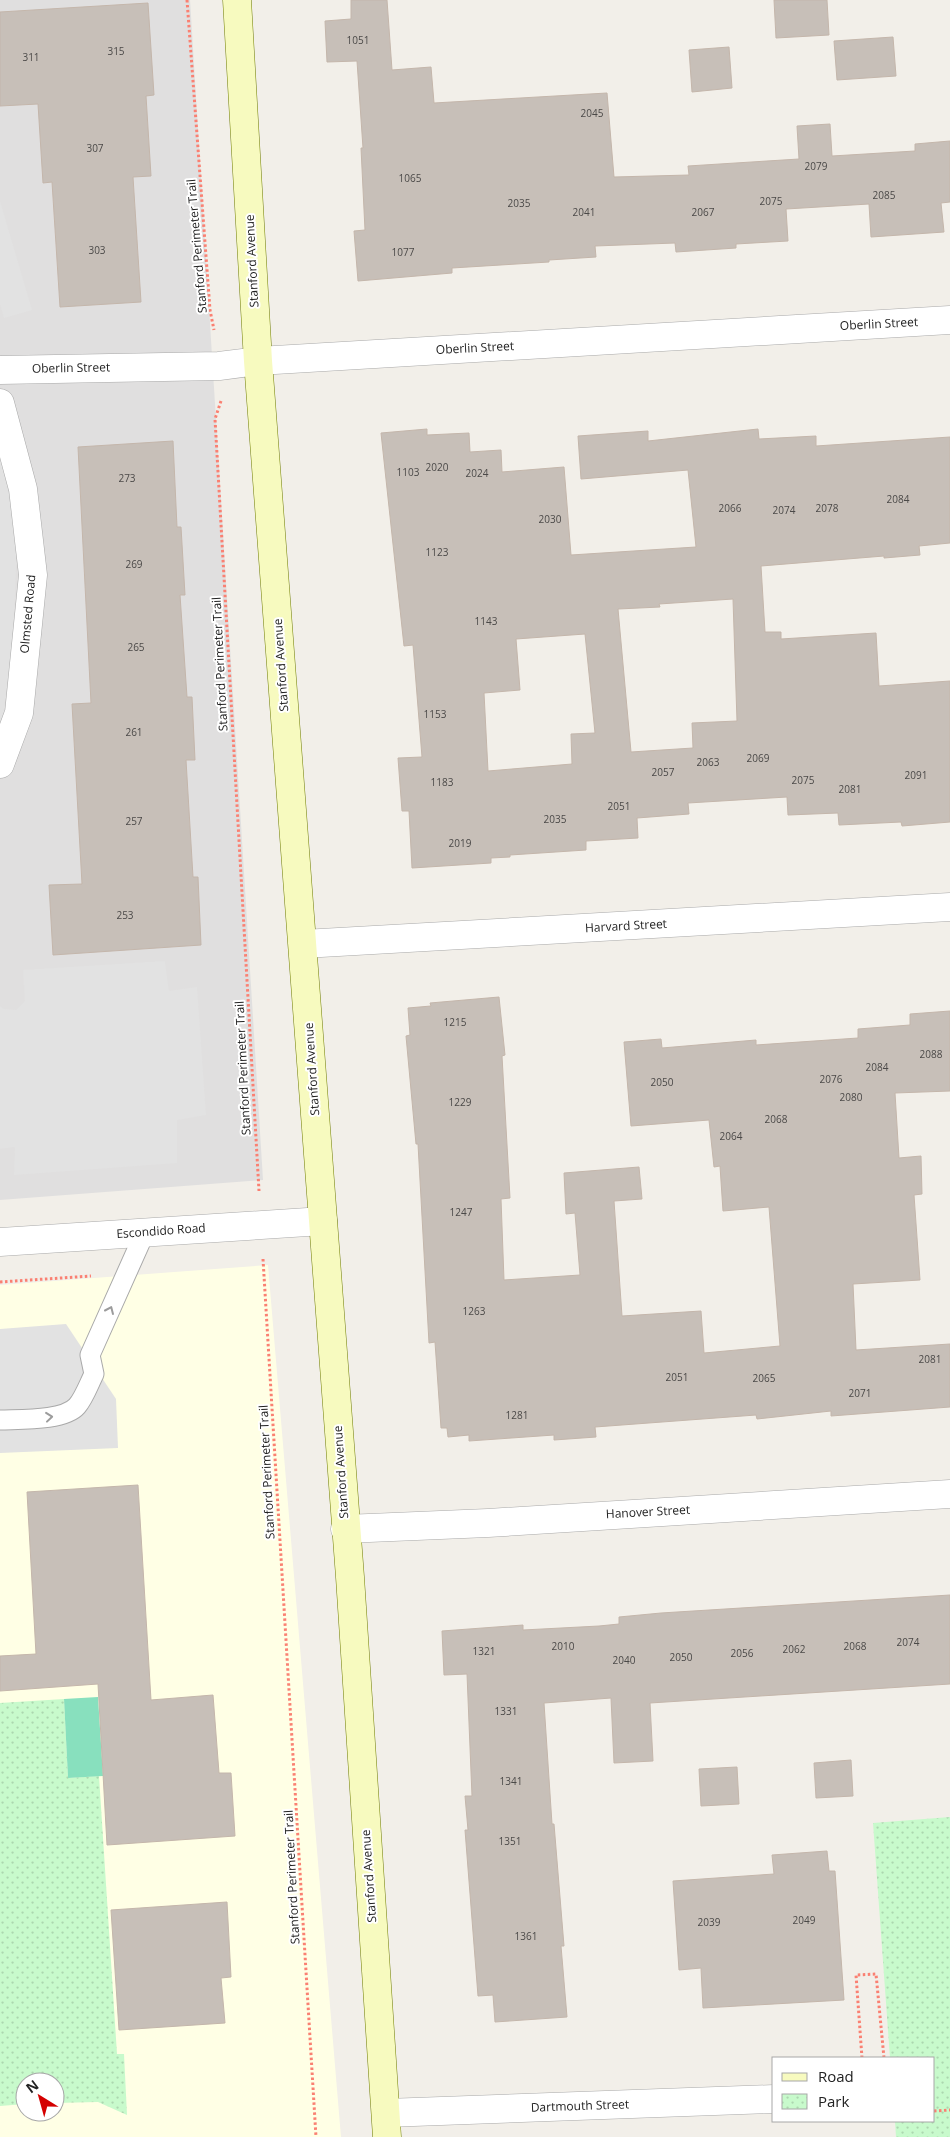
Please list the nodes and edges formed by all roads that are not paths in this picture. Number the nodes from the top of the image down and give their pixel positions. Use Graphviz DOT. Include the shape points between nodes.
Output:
graph roads {
  1 [pos="237,0"];
  2 [pos="950,320"];
  3 [pos="258,361"];
  4 [pos="0,370"];
  5 [pos="0,404"];
  6 [pos="0,764"];
  7 [pos="950,907"];
  8 [pos="303,944"];
  9 [pos="323,1221"];
  10 [pos="145,1232"];
  11 [pos="0,1242"];
  12 [pos="0,1420"];
  13 [pos="950,1494"];
  14 [pos="345,1529"];
  15 [pos="772,2099"];
  16 [pos="386,2125"];
  1 -- 3 [label="street, Stanford Avenue"];
  2 -- 3 [label="street, Oberlin Street"];
  3 -- 4 [label="street, Oberlin Street" via="219,366"];
  3 -- 8 [label="street, Stanford Avenue"];
  5 -- 6 [label="street, Olmsted Road" via="23,489 33,575 18,713"];
  7 -- 8 [label="street, Harvard Street"];
  8 -- 9 [label="street, Stanford Avenue"];
  9 -- 10 [label="street, Escondido Road"];
  9 -- 14 [label="street, Stanford Avenue"];
  10 -- 11 [label="street, Escondido Road"];
  12 -- 10 [label="lane, one-way" via="54,1416 77,1406 94,1374 90,1355"];
  13 -- 14 [label="street, Hanover Street"];
  14 -- 16 [label="street, Stanford Avenue"];
  15 -- 16 [label="street, Dartmouth Street"];
}
